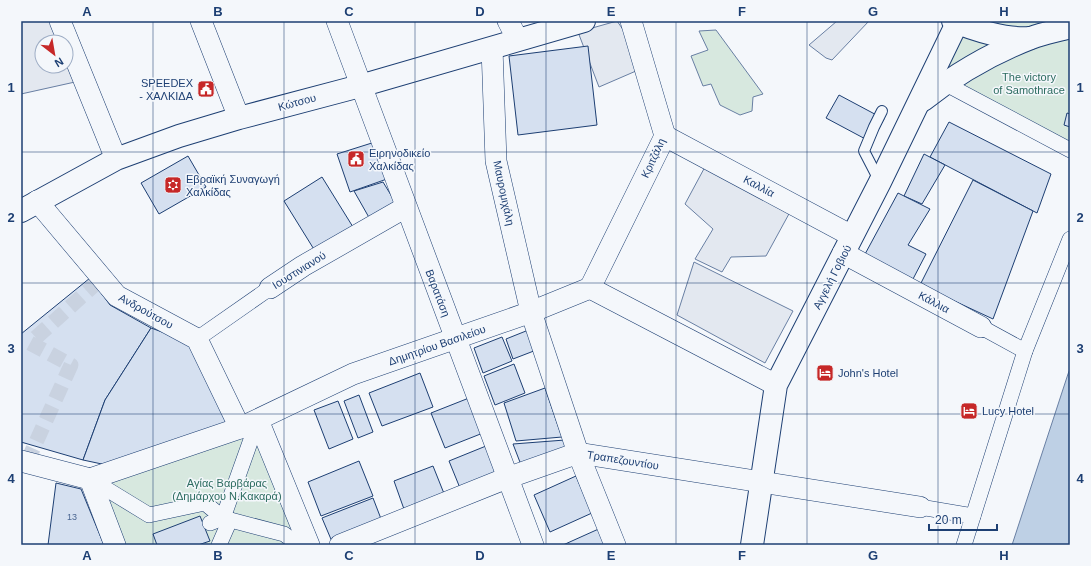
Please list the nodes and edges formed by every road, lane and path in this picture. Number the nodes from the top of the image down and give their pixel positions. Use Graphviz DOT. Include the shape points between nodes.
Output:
graph roads {
  1 [pos="60,21"];
  2 [pos="201,21"];
  3 [pos="337,21"];
  4 [pos="508,21"];
  5 [pos="631,21"];
  6 [pos="1065,21"];
  7 [pos="578,22"];
  8 [pos="956,22"];
  9 [pos="1070,23"];
  10 [pos="1070,27"];
  11 [pos="1032,37"];
  12 [pos="518,40"];
  13 [pos="492,48"];
  14 [pos="944,84"];
  15 [pos="360,86"];
  16 [pos="919,104"];
  17 [pos="882,111"];
  18 [pos="239,118"];
  19 [pos="665,136"];
  20 [pos="1070,150"];
  21 [pos="116,159"];
  22 [pos="880,182"];
  23 [pos="29,206"];
  24 [pos="406,207"];
  25 [pos="1070,239"];
  26 [pos="848,245"];
  27 [pos="270,288"];
  28 [pos="590,288"];
  29 [pos="531,312"];
  30 [pos="981,327"];
  31 [pos="197,339"];
  32 [pos="455,339"];
  33 [pos="1025,350"];
  34 [pos="776,385"];
  35 [pos="249,424"];
  36 [pos="578,453"];
  37 [pos="21,461"];
  38 [pos="508,478"];
  39 [pos="90,479"];
  40 [pos="762,482"];
  41 [pos="920,507"];
  42 [pos="973,516"];
  43 [pos="221,520"];
  44 [pos="115,545"];
  45 [pos="219,545"];
  46 [pos="299,545"];
  47 [pos="309,545"];
  48 [pos="340,545"];
  49 [pos="533,545"];
  50 [pos="615,545"];
  51 [pos="752,545"];
  52 [pos="964,545"];
  1 -- 21 [label="street"];
  2 -- 18 [label="street"];
  3 -- 15 [label="street, Βαρατάση"];
  4 -- 12 [label="street"];
  5 -- 19 [label="street, Κριτζάλη"];
  6 -- 9 [label="main road"];
  7 -- 12 [label="main road, Κώτσου"];
  8 -- 11 [label="main road" via="1016,38"];
  8 -- 16 [label="main road, Αγγελή Γοβιού"];
  10 -- 11 [label="main road"];
  11 -- 14 [label="main road" via="979,61"];
  12 -- 13 [label="main road, Κώτσου"];
  13 -- 15 [label="main road, Κώτσου"];
  13 -- 29 [label="street, Μαυρομιχάλη" via="496,161"];
  14 -- 16 [label="main road"];
  14 -- 20 [label="street"];
  15 -- 18 [label="main road, Κώτσου"];
  15 -- 24 [label="street, Βαρατάση"];
  16 -- 22 [label="main road, Αγγελή Γοβιού"];
  17 -- 22 [label="lane" via="864,151"];
  18 -- 21 [label="main road, Κώτσου"];
  19 -- 26 [label="street, Καλλία"];
  19 -- 28 [label="street, Κριτζάλη"];
  21 -- 23 [label="main road, Κώτσου"];
  22 -- 26 [label="main road, Αγγελή Γοβιού"];
  23 -- 31 [label="street, Ανδρούτσου" via="117,296"];
  24 -- 27 [label="street, Ιουστινιανού" via="303,266"];
  24 -- 32 [label="street, Βαρατάση"];
  25 -- 33 [label="street"];
  26 -- 30 [label="street, Κάλλια"];
  26 -- 34 [label="main road, Αγγελή Γοβιού"];
  27 -- 31 [label="street, Ιουστινιανού"];
  28 -- 29 [label="street, Δημητρίου Βασιλείου"];
  28 -- 34 [label="street"];
  29 -- 32 [label="street, Δημητρίου Βασιλείου"];
  29 -- 36 [label="street, Μαυρομιχάλη"];
  30 -- 33 [label="street, Κάλλια"];
  31 -- 35 [label="street"];
  32 -- 35 [label="street, Δημητρίου Βασιλείου" via="353,374"];
  32 -- 38 [label="street, Βαρατάση"];
  33 -- 42 [label="street"];
  34 -- 40 [label="main road, Αγγελή Γοβιού"];
  35 -- 39 [label="street, Δημητρίου Βασιλείου"];
  35 -- 43 [label="street"];
  35 -- 47 [label="street"];
  36 -- 38 [label="street, Τραπεζουντίου"];
  36 -- 40 [label="street, Τραπεζουντίου"];
  36 -- 50 [label="street, Μαυρομιχάλη"];
  37 -- 39 [label="street"];
  38 -- 48 [label="street, Τραπεζουντίου"];
  38 -- 49 [label="street, Βαρατάση"];
  39 -- 43 [label="street" via="148,515 205,503"];
  39 -- 44 [label="street"];
  40 -- 41 [label="street, Τραπεζουντίου"];
  40 -- 51 [label="main road, Αγγελή Γοβιού"];
  41 -- 42 [label="street"];
  42 -- 52 [label="street"];
  43 -- 45 [label="street"];
  43 -- 46 [label="street" via="284,534"];
}
